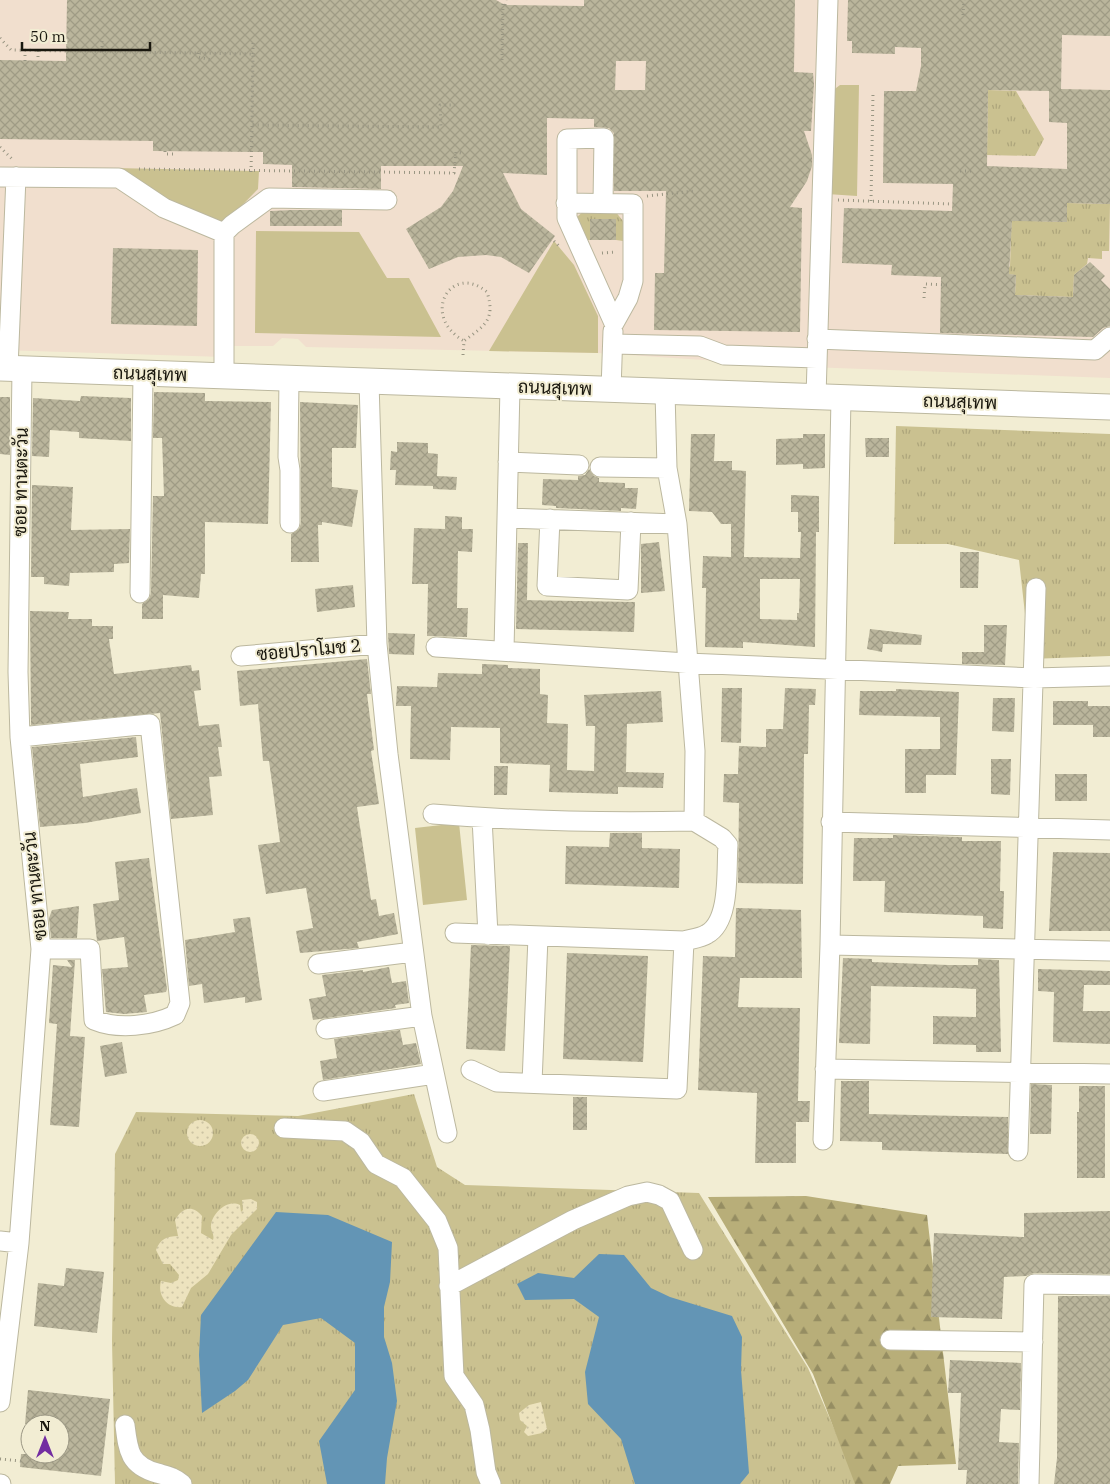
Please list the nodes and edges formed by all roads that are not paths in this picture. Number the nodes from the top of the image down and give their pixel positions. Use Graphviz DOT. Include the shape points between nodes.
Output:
graph roads {
  1 [pos="828,0"];
  2 [pos="824,132"];
  3 [pos="11,173"];
  4 [pos="387,200"];
  5 [pos="566,203"];
  6 [pos="603,203"];
  7 [pos="821,220"];
  8 [pos="224,233"];
  9 [pos="5,322"];
  10 [pos="614,323"];
  11 [pos="1110,337"];
  12 [pos="817,339"];
  13 [pos="613,344"];
  14 [pos="817,358"];
  15 [pos="10,368"];
  16 [pos="143,374"];
  17 [pos="224,377"];
  18 [pos="289,379"];
  19 [pos="369,382"];
  20 [pos="510,387"];
  21 [pos="611,390"];
  22 [pos="665,392"];
  23 [pos="816,397"];
  24 [pos="841,398"];
  25 [pos="1110,407"];
  26 [pos="508,462"];
  27 [pos="579,465"];
  28 [pos="600,466"];
  29 [pos="667,468"];
  30 [pos="508,518"];
  31 [pos="550,519"];
  32 [pos="631,522"];
  33 [pos="290,523"];
  34 [pos="676,524"];
  35 [pos="1036,588"];
  36 [pos="140,593"];
  37 [pos="377,644"];
  38 [pos="436,647"];
  39 [pos="504,650"];
  40 [pos="241,656"];
  41 [pos="687,663"];
  42 [pos="835,670"];
  43 [pos="1110,676"];
  44 [pos="1034,678"];
  45 [pos="20,737"];
  46 [pos="433,814"];
  47 [pos="482,818"];
  48 [pos="694,821"];
  49 [pos="831,822"];
  50 [pos="1029,826"];
  51 [pos="1110,830"];
  52 [pos="455,933"];
  53 [pos="488,935"];
  54 [pos="538,937"];
  55 [pos="684,941"];
  56 [pos="830,945"];
  57 [pos="41,949"];
  58 [pos="1024,949"];
  59 [pos="1110,951"];
  60 [pos="413,952"];
  61 [pos="318,964"];
  62 [pos="422,1016"];
  63 [pos="326,1028"];
  64 [pos="825,1069"];
  65 [pos="471,1070"];
  66 [pos="1021,1072"];
  67 [pos="434,1074"];
  68 [pos="1110,1074"];
  69 [pos="532,1083"];
  70 [pos="323,1090"];
  71 [pos="284,1128"];
  72 [pos="447,1133"];
  73 [pos="823,1140"];
  74 [pos="1018,1151"];
  75 [pos="0,1241"];
  76 [pos="19,1243"];
  77 [pos="693,1250"];
  78 [pos="1110,1285"];
  79 [pos="449,1286"];
  80 [pos="890,1340"];
  81 [pos="1033,1342"];
  82 [pos="0,1402"];
  83 [pos="125,1425"];
  84 [pos="182,1484"];
  85 [pos="491,1484"];
  86 [pos="1029,1484"];
  1 -- 2 [label="street"];
  2 -- 7 [label="street"];
  2 -- 7 [label="street" via="813,152 811,191"];
  3 -- 8 [label="street" via="119,178 164,208"];
  3 -- 9 [label="street, ซอย ทานตะวัน"];
  4 -- 8 [label="street" via="269,198"];
  5 -- 6 [label="street"];
  5 -- 6 [label="street" via="567,139 604,138"];
  5 -- 10 [label="street" via="567,218"];
  6 -- 10 [label="street" via="633,204 633,281"];
  7 -- 12 [label="street"];
  8 -- 17 [label="street"];
  9 -- 15 [label="street, ซอย ทานตะวัน"];
  10 -- 13 [label="street"];
  11 -- 12 [label="street" via="1095,350"];
  12 -- 14 [label="street"];
  13 -- 14 [label="street" via="700,346 724,356"];
  13 -- 21 [label="street"];
  14 -- 23 [label="street"];
  15 -- 16 [label="main road, ถนนสุเทพ"];
  15 -- 45 [label="street, ซอย ทานตะวัน"];
  16 -- 17 [label="main road, ถนนสุเทพ"];
  16 -- 36 [label="street"];
  17 -- 18 [label="main road, ถนนสุเทพ"];
  18 -- 19 [label="main road, ถนนสุเทพ"];
  18 -- 33 [label="street"];
  19 -- 20 [label="main road, ถนนสุเทพ"];
  19 -- 37 [label="street"];
  20 -- 21 [label="main road, ถนนสุเทพ"];
  20 -- 26 [label="street"];
  21 -- 22 [label="main road, ถนนสุเทพ"];
  22 -- 23 [label="main road, ถนนสุเทพ"];
  22 -- 29 [label="street"];
  23 -- 24 [label="main road, ถนนสุเทพ"];
  24 -- 25 [label="main road, ถนนสุเทพ"];
  24 -- 42 [label="street"];
  26 -- 27 [label="street"];
  26 -- 30 [label="street"];
  28 -- 29 [label="street"];
  29 -- 34 [label="street"];
  30 -- 31 [label="street"];
  30 -- 39 [label="street"];
  31 -- 32 [label="street"];
  31 -- 32 [label="street" via="547,586 628,590"];
  32 -- 34 [label="street"];
  34 -- 41 [label="street"];
  35 -- 44 [label="street"];
  37 -- 40 [label="street, ซอยปราโมช 2"];
  37 -- 60 [label="street"];
  38 -- 39 [label="street"];
  39 -- 41 [label="street"];
  41 -- 42 [label="street"];
  41 -- 48 [label="street" via="695,751"];
  42 -- 44 [label="street"];
  42 -- 49 [label="street"];
  43 -- 44 [label="street"];
  44 -- 50 [label="street"];
  45 -- 57 [label="street, ซอย ทานตะวัน"];
  45 -- 57 [label="street" via="150,724 180,1003 174,1015 159,1023 107,1025 94,1020 90,949"];
  46 -- 47 [label="street"];
  47 -- 48 [label="street"];
  47 -- 53 [label="street"];
  48 -- 55 [label="street" via="728,845 724,910 707,934"];
  49 -- 50 [label="street"];
  49 -- 56 [label="street"];
  50 -- 51 [label="street"];
  50 -- 58 [label="street"];
  52 -- 53 [label="street"];
  53 -- 54 [label="street"];
  54 -- 55 [label="street"];
  54 -- 69 [label="street"];
  55 -- 69 [label="street" via="677,1089"];
  56 -- 58 [label="street"];
  56 -- 64 [label="street"];
  57 -- 76 [label="street, ซอย ทานตะวัน"];
  58 -- 59 [label="street"];
  58 -- 66 [label="street"];
  60 -- 61 [label="street"];
  60 -- 62 [label="street"];
  62 -- 63 [label="street"];
  62 -- 67 [label="street"];
  64 -- 66 [label="street"];
  64 -- 73 [label="street"];
  65 -- 69 [label="street" via="490,1081"];
  66 -- 68 [label="street"];
  66 -- 74 [label="street"];
  67 -- 70 [label="street"];
  67 -- 72 [label="street"];
  71 -- 79 [label="street" via="345,1131 361,1142 376,1164 403,1178 437,1221 448,1248"];
  75 -- 76 [label="street"];
  76 -- 82 [label="street, ซอย ทานตะวัน"];
  77 -- 79 [label="street" via="670,1201 659,1194 647,1192 628,1196 573,1220"];
  78 -- 81 [label="street" via="1034,1284"];
  79 -- 85 [label="street" via="454,1376 474,1405"];
  80 -- 81 [label="street"];
  81 -- 86 [label="street"];
  83 -- 84 [label="street" via="129,1453 136,1462"];
}
